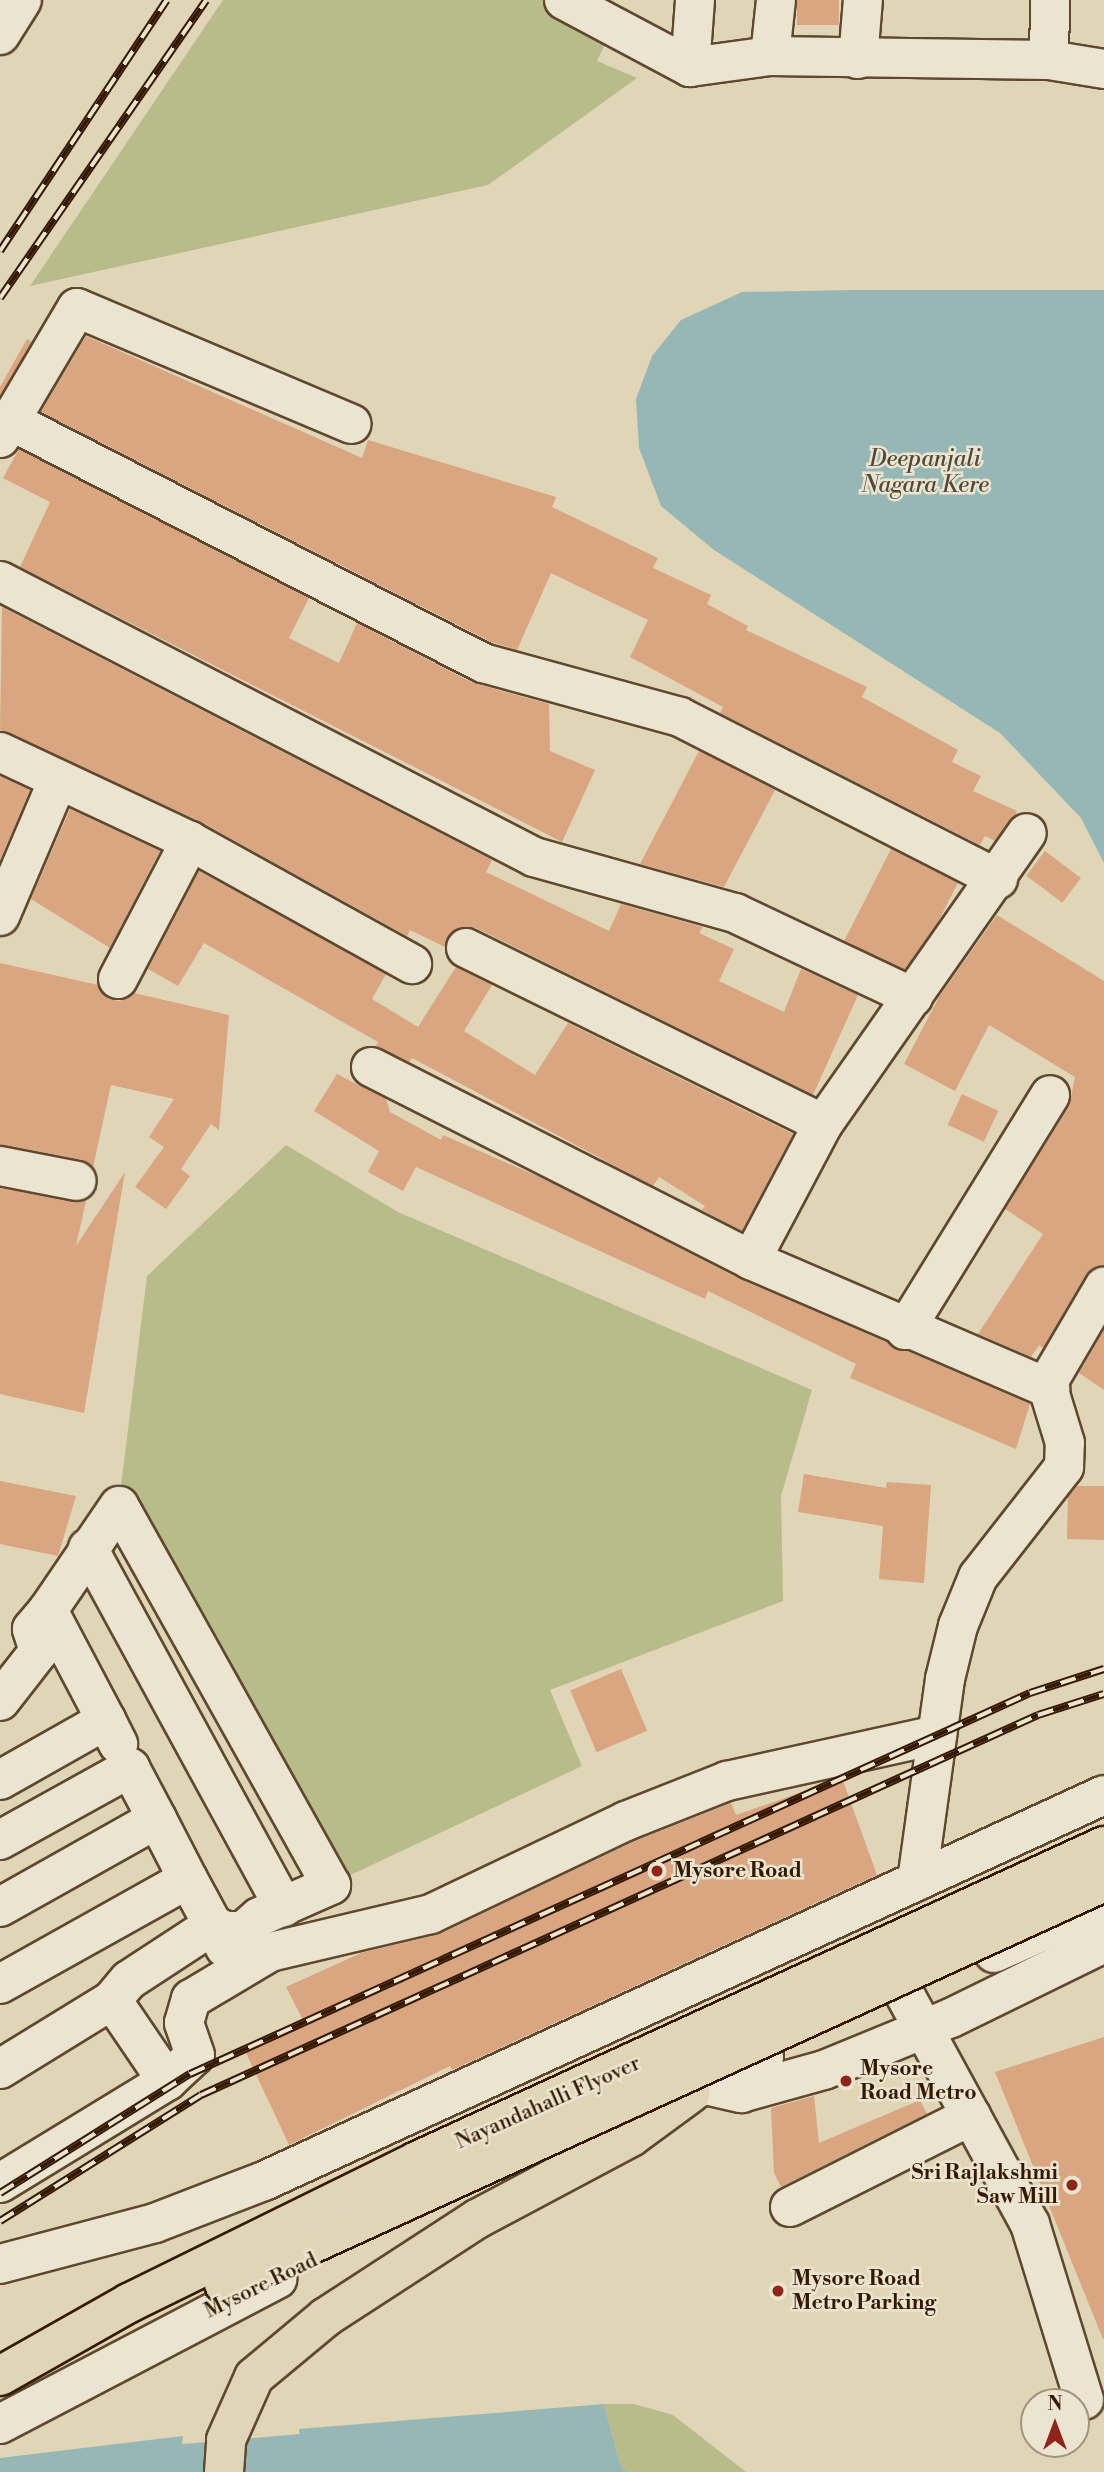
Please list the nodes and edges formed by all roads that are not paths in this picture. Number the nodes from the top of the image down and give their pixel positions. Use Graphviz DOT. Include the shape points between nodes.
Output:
graph roads {
  1 [pos="564,0"];
  2 [pos="695,0"];
  3 [pos="776,0"];
  4 [pos="863,0"];
  5 [pos="1050,0"];
  6 [pos="608,10"];
  7 [pos="770,56"];
  8 [pos="858,59"];
  9 [pos="1049,60"];
  10 [pos="690,67"];
  11 [pos="1104,69"];
  12 [pos="352,424"];
  13 [pos="4,429"];
  14 [pos="0,581"];
  15 [pos="0,751"];
  16 [pos="58,780"];
  17 [pos="1027,833"];
  18 [pos="190,841"];
  19 [pos="998,879"];
  20 [pos="0,916"];
  21 [pos="466,948"];
  22 [pos="412,964"];
  23 [pos="118,979"];
  24 [pos="913,997"];
  25 [pos="371,1068"];
  26 [pos="1050,1095"];
  27 [pos="822,1124"];
  28 [pos="0,1166"];
  29 [pos="76,1181"];
  30 [pos="751,1260"];
  31 [pos="1104,1287"];
  32 [pos="905,1330"];
  33 [pos="1049,1386"];
  34 [pos="90,1548"];
  35 [pos="48,1610"];
  36 [pos="0,1701"];
  37 [pos="106,1720"];
  38 [pos="937,1735"];
  39 [pos="130,1768"];
  40 [pos="0,1780"];
  41 [pos="1104,1796"];
  42 [pos="157,1819"];
  43 [pos="0,1840"];
  44 [pos="1104,1846"];
  45 [pos="188,1879"];
  46 [pos="917,1881"];
  47 [pos="1104,1882"];
  48 [pos="1104,1904"];
  49 [pos="0,1907"];
  50 [pos="284,1907"];
  51 [pos="213,1925"];
  52 [pos="1104,1943"];
  53 [pos="236,1971"];
  54 [pos="0,1984"];
  55 [pos="904,1993"];
  56 [pos="112,2000"];
  57 [pos="923,2029"];
  58 [pos="0,2069"];
  59 [pos="167,2081"];
  60 [pos="698,2089"];
  61 [pos="971,2116"];
  62 [pos="0,2183"];
  63 [pos="790,2207"];
  64 [pos="0,2264"];
  65 [pos="0,2366"];
  66 [pos="0,2376"];
  67 [pos="1080,2388"];
  68 [pos="9,2411"];
  69 [pos="224,2472"];
  1 -- 6 [label="street"];
  2 -- 10 [label="street"];
  3 -- 7 [label="street"];
  4 -- 8 [label="street"];
  5 -- 9 [label="street"];
  6 -- 10 [label="street"];
  7 -- 8 [label="street"];
  7 -- 10 [label="street"];
  8 -- 9 [label="street"];
  9 -- 11 [label="street"];
  12 -- 13 [label="street" via="77,309"];
  13 -- 19 [label="street" via="483,663 680,718"];
  14 -- 24 [label="street" via="534,857 735,913"];
  15 -- 16 [label="street"];
  16 -- 18 [label="street"];
  16 -- 20 [label="street"];
  17 -- 19 [label="street"];
  18 -- 22 [label="street"];
  18 -- 23 [label="street"];
  19 -- 24 [label="street"];
  21 -- 27 [label="street"];
  24 -- 27 [label="street"];
  25 -- 30 [label="street"];
  26 -- 32 [label="street"];
  27 -- 30 [label="street"];
  28 -- 29 [label="street"];
  30 -- 32 [label="street"];
  31 -- 33 [label="street"];
  32 -- 33 [label="street"];
  33 -- 38 [label="street" via="1065,1443 1064,1467 978,1577 944,1679"];
  34 -- 35 [label="street"];
  34 -- 50 [label="street"];
  34 -- 50 [label="street"];
  35 -- 36 [label="street" via="32,1629 39,1650"];
  35 -- 37 [label="street"];
  37 -- 39 [label="street"];
  37 -- 40 [label="street"];
  38 -- 46 [label="street"];
  38 -- 53 [label="street" via="822,1758 692,1792 431,1914 270,1952"];
  39 -- 42 [label="street"];
  39 -- 43 [label="street"];
  41 -- 46 [label="street"];
  42 -- 45 [label="street"];
  42 -- 49 [label="street"];
  44 -- 66 [label="highway, Nayandahalli Flyover, bridge" via="417,2161 129,2303"];
  45 -- 51 [label="street"];
  45 -- 54 [label="street"];
  46 -- 64 [label="street" via="372,2127 264,2181 155,2223"];
  47 -- 68 [label="highway, Nayandahalli Flyover, bridge" via="140,2322"];
  48 -- 55 [label="street, Mysore Road"];
  50 -- 51 [label="street" via="243,1931"];
  51 -- 53 [label="street"];
  51 -- 56 [label="street" via="129,1980"];
  52 -- 57 [label="street"];
  53 -- 59 [label="street" via="191,1999 184,2023 195,2055"];
  55 -- 57 [label="street"];
  55 -- 60 [label="street, Mysore Road"];
  56 -- 58 [label="street"];
  56 -- 59 [label="street"];
  57 -- 60 [label="street" via="824,2070 741,2093"];
  57 -- 61 [label="street"];
  59 -- 62 [label="street"];
  60 -- 68 [label="street, Mysore Road" via="486,2177"];
  60 -- 69 [label="highway" via="631,2137 477,2219 326,2317 254,2377 226,2440"];
  61 -- 63 [label="street"];
  61 -- 67 [label="street" via="1030,2224"];
  65 -- 68 [label="street"];
}
